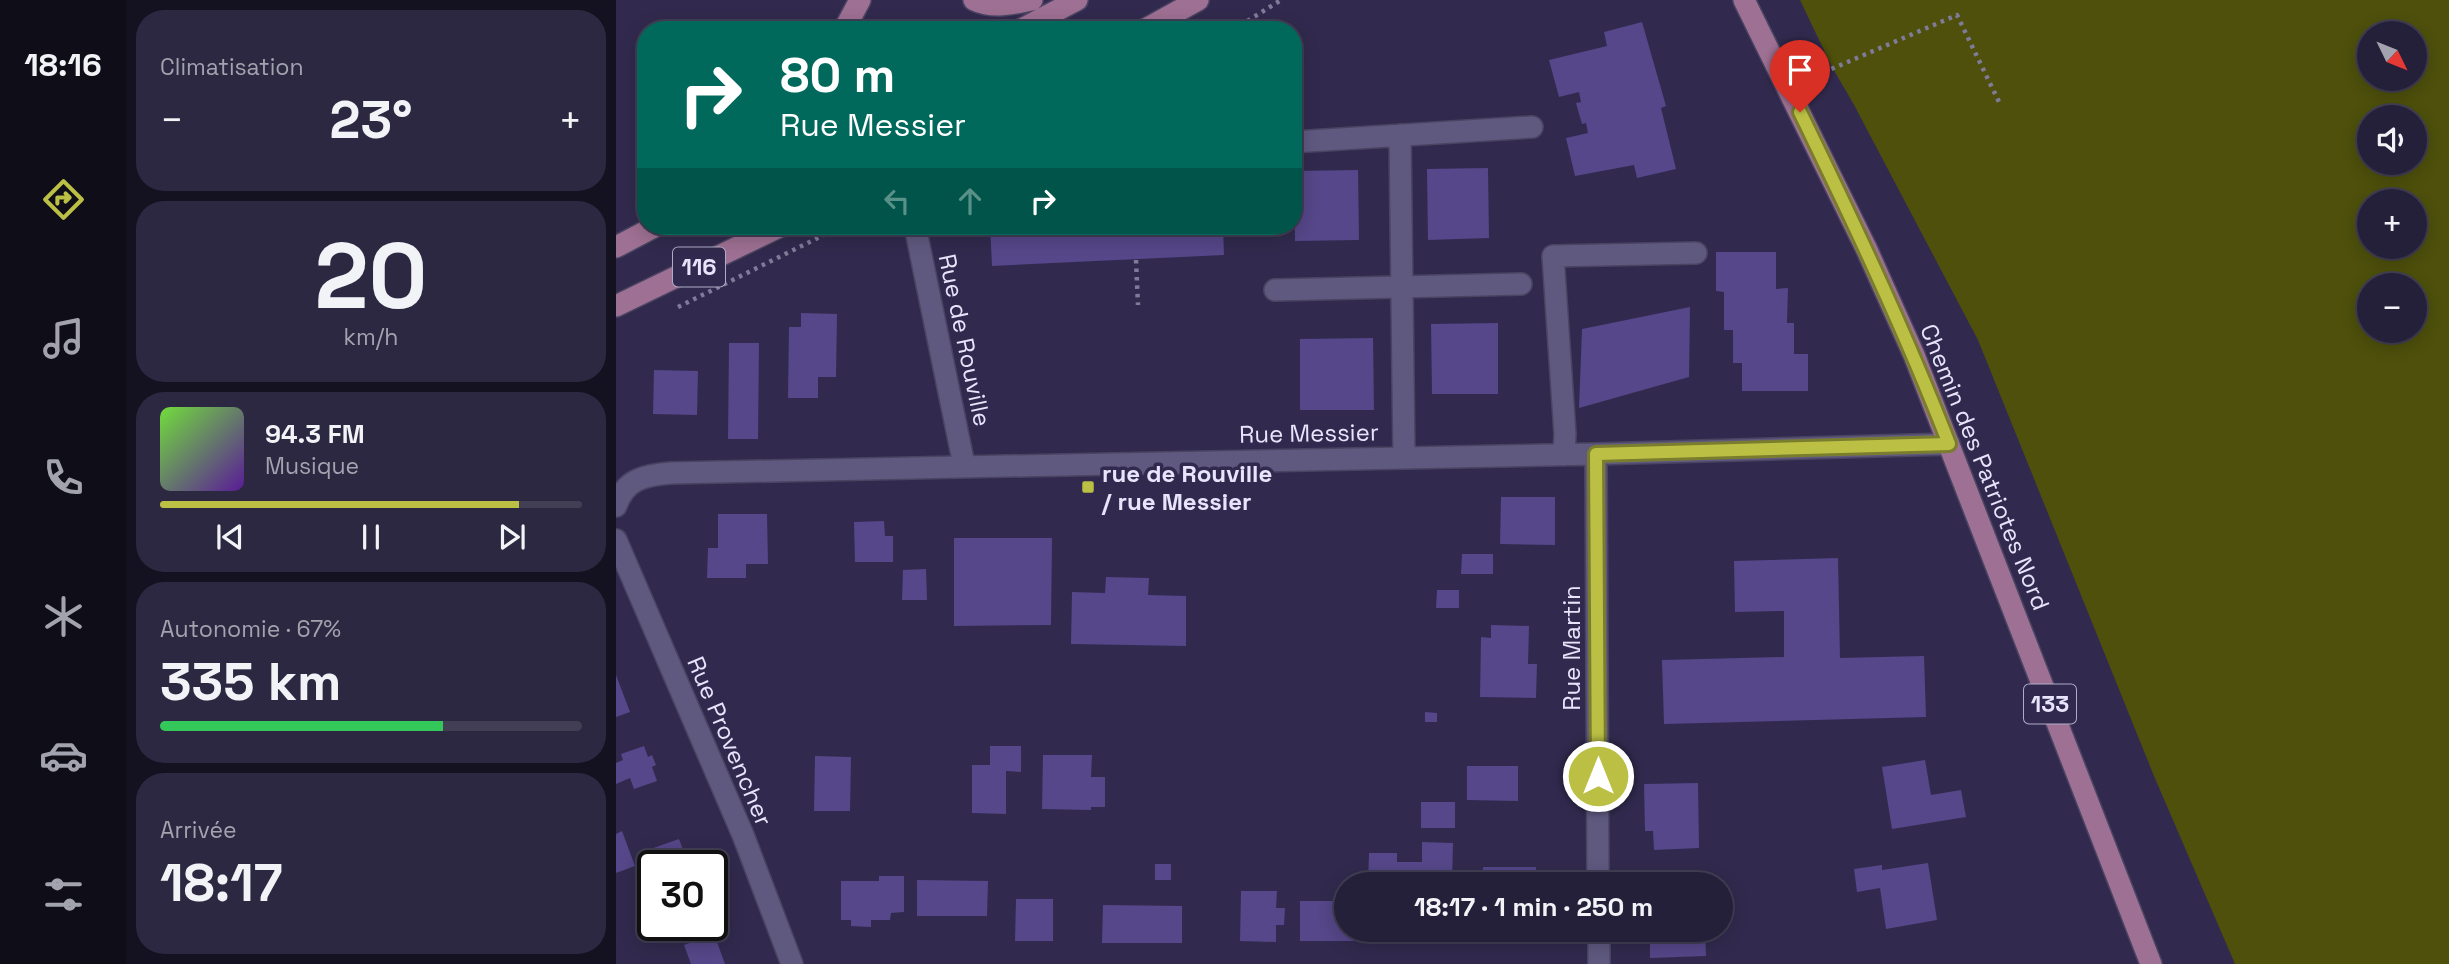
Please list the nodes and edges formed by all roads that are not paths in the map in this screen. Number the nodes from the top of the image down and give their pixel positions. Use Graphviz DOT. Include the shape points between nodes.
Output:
graph roads {
  1 [pos="860,0"];
  2 [pos="974,0"];
  3 [pos="1032,0"];
  4 [pos="1077,0"];
  5 [pos="1198,0"];
  6 [pos="1744,0"];
  7 [pos="849,21"];
  8 [pos="1037,21"];
  9 [pos="1160,21"];
  10 [pos="1532,127"];
  11 [pos="1399,135"];
  12 [pos="1302,141"];
  13 [pos="637,222"];
  14 [pos="639,235"];
  15 [pos="762,235"];
  16 [pos="917,235"];
  17 [pos="616,237"];
  18 [pos="616,247"];
  19 [pos="1696,253"];
  20 [pos="1521,284"];
  21 [pos="1402,287"];
  22 [pos="1275,290"];
  23 [pos="616,306"];
  24 [pos="1949,444"];
  25 [pos="1596,454"];
  26 [pos="1564,455"];
  27 [pos="1404,458"];
  28 [pos="964,465"];
  29 [pos="616,506"];
  30 [pos="616,540"];
  31 [pos="1598,872"];
  32 [pos="1599,942"];
  33 [pos="792,964"];
  34 [pos="1599,964"];
  35 [pos="2151,964"];
  1 -- 7 [label="main road"];
  2 -- 3 [label="main road" via="998,6"];
  4 -- 8 [label="main road"];
  5 -- 9 [label="main road"];
  6 -- 24 [label="main road, Chemin des Patriotes Nord / 133" via="1867,250"];
  10 -- 11 [label="street"];
  11 -- 12 [label="street"];
  11 -- 21 [label="street"];
  13 -- 17 [label="main road"];
  14 -- 18 [label="main road, 116"];
  15 -- 23 [label="main road, 116"];
  16 -- 28 [label="street, Rue de Rouville"];
  19 -- 26 [label="street" via="1553,256"];
  20 -- 21 [label="street"];
  21 -- 22 [label="street"];
  21 -- 27 [label="street"];
  24 -- 25 [label="street, Rue Messier"];
  24 -- 35 [label="main road, Chemin des Patriotes Nord / 133"];
  25 -- 26 [label="street, Rue Messier"];
  25 -- 31 [label="street, Rue Martin"];
  26 -- 27 [label="street, Rue Messier"];
  27 -- 28 [label="street, Rue Messier"];
  28 -- 29 [label="street, Rue Messier" via="655,474 626,486"];
  30 -- 33 [label="street, Rue Provencher" via="743,835"];
  32 -- 34 [label="street"];
}
